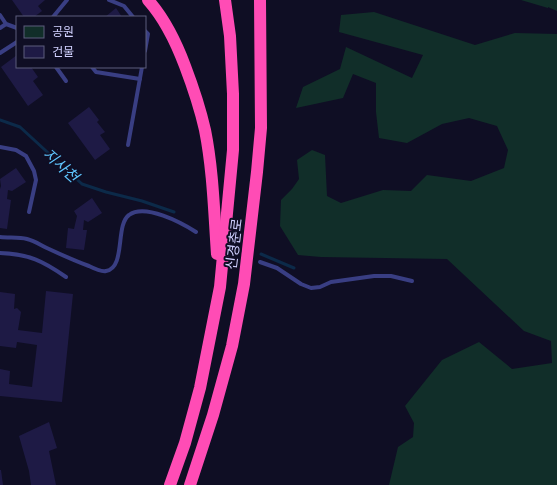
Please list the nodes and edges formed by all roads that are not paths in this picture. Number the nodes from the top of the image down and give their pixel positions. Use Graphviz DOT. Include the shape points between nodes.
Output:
graph roads {
  1 [pos="67,0"];
  2 [pos="109,0"];
  3 [pos="148,0"];
  4 [pos="225,0"];
  5 [pos="260,0"];
  6 [pos="0,15"];
  7 [pos="54,16"];
  8 [pos="132,16"];
  9 [pos="6,24"];
  10 [pos="0,28"];
  11 [pos="16,28"];
  12 [pos="146,32"];
  13 [pos="16,43"];
  14 [pos="146,45"];
  15 [pos="0,53"];
  16 [pos="57,68"];
  17 [pos="93,68"];
  18 [pos="142,68"];
  19 [pos="140,79"];
  20 [pos="66,81"];
  21 [pos="128,145"];
  22 [pos="0,147"];
  23 [pos="30,212"];
  24 [pos="196,232"];
  25 [pos="0,237"];
  26 [pos="0,254"];
  27 [pos="260,262"];
  28 [pos="66,277"];
  29 [pos="412,281"];
  30 [pos="220,287"];
  31 [pos="170,485"];
  32 [pos="190,485"];
  1 -- 7 [label="lane"];
  2 -- 8 [label="lane" via="124,6"];
  3 -- 30 [label="highway" via="172,35 200,108 211,175"];
  4 -- 30 [label="highway, 신경춘로" via="234,94 233,150"];
  5 -- 32 [label="highway, 신경춘로" via="261,128 244,284 232,346"];
  6 -- 9 [label="lane"];
  9 -- 10 [label="lane"];
  9 -- 11 [label="lane"];
  12 -- 14 [label="lane" via="148,34"];
  13 -- 15 [label="lane"];
  16 -- 20 [label="lane"];
  17 -- 19 [label="lane" via="96,72"];
  18 -- 19 [label="lane"];
  19 -- 21 [label="lane"];
  22 -- 23 [label="lane" via="16,150 26,156 34,171 36,180"];
  24 -- 25 [label="lane" via="160,214 136,211 127,215 117,260 113,267 106,271 95,269 28,239"];
  26 -- 28 [label="lane" via="18,254 36,259"];
  27 -- 29 [label="lane" via="287,273 311,288 320,288 331,282 374,276 391,276"];
  30 -- 31 [label="highway, 신경춘로" via="200,388"];
}
